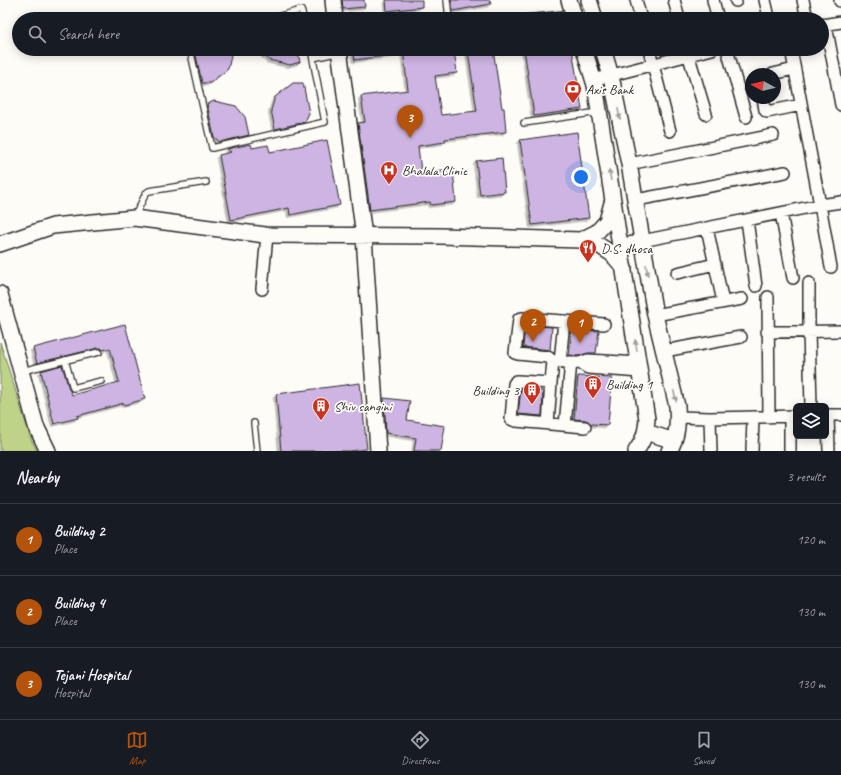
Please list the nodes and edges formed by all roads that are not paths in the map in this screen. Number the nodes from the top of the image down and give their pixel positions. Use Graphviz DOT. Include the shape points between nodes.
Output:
graph roads {
  1 [pos="333,0"];
  2 [pos="446,0"];
  3 [pos="590,0"];
  4 [pos="636,0"];
  5 [pos="674,0"];
  6 [pos="713,0"];
  7 [pos="765,0"];
  8 [pos="803,0"];
  9 [pos="335,12"];
  10 [pos="449,12"];
  11 [pos="593,12"];
  12 [pos="639,12"];
  13 [pos="677,12"];
  14 [pos="716,12"];
  15 [pos="768,12"];
  16 [pos="806,12"];
  17 [pos="841,22"];
  18 [pos="829,24"];
  19 [pos="829,49"];
  20 [pos="192,56"];
  21 [pos="321,56"];
  22 [pos="341,56"];
  23 [pos="586,56"];
  24 [pos="605,56"];
  25 [pos="650,56"];
  26 [pos="676,56"];
  27 [pos="689,56"];
  28 [pos="729,56"];
  29 [pos="792,56"];
  30 [pos="313,58"];
  31 [pos="653,64"];
  32 [pos="794,69"];
  33 [pos="781,72"];
  34 [pos="611,76"];
  35 [pos="594,80"];
  36 [pos="764,104"];
  37 [pos="801,105"];
  38 [pos="841,105"];
  39 [pos="600,112"];
  40 [pos="706,114"];
  41 [pos="746,117"];
  42 [pos="524,122"];
  43 [pos="670,131"];
  44 [pos="773,136"];
  45 [pos="629,164"];
  46 [pos="785,172"];
  47 [pos="206,182"];
  48 [pos="613,200"];
  49 [pos="636,200"];
  50 [pos="841,202"];
  51 [pos="820,205"];
  52 [pos="781,213"];
  53 [pos="134,218"];
  54 [pos="747,220"];
  55 [pos="707,228"];
  56 [pos="268,235"];
  57 [pos="364,236"];
  58 [pos="581,240"];
  59 [pos="642,241"];
  60 [pos="0,244"];
  61 [pos="620,244"];
  62 [pos="715,264"];
  63 [pos="831,267"];
  64 [pos="624,268"];
  65 [pos="677,273"];
  66 [pos="793,278"];
  67 [pos="810,282"];
  68 [pos="756,286"];
  69 [pos="262,288"];
  70 [pos="0,294"];
  71 [pos="768,298"];
  72 [pos="742,299"];
  73 [pos="723,302"];
  74 [pos="655,315"];
  75 [pos="564,321"];
  76 [pos="604,324"];
  77 [pos="809,331"];
  78 [pos="841,331"];
  79 [pos="767,332"];
  80 [pos="741,337"];
  81 [pos="664,351"];
  82 [pos="99,352"];
  83 [pos="65,360"];
  84 [pos="566,362"];
  85 [pos="639,367"];
  86 [pos="21,371"];
  87 [pos="101,381"];
  88 [pos="551,383"];
  89 [pos="811,403"];
  90 [pos="829,415"];
  91 [pos="841,415"];
  92 [pos="793,416"];
  93 [pos="678,417"];
  94 [pos="752,417"];
  95 [pos="768,417"];
  96 [pos="710,418"];
  97 [pos="254,423"];
  98 [pos="548,424"];
  99 [pos="565,425"];
  100 [pos="585,427"];
  101 [pos="646,432"];
  102 [pos="828,439"];
  103 [pos="672,446"];
  104 [pos="376,450"];
  105 [pos="48,451"];
  106 [pos="257,451"];
  107 [pos="636,451"];
  108 [pos="711,451"];
  109 [pos="752,451"];
  110 [pos="790,451"];
  111 [pos="829,451"];
  1 -- 9 [label="street"];
  2 -- 10 [label="lane"];
  3 -- 11 [label="street"];
  4 -- 12 [label="street"];
  5 -- 13 [label="street"];
  6 -- 14 [label="street"];
  7 -- 15 [label="street"];
  8 -- 16 [label="street"];
  17 -- 18 [label="street"];
  19 -- 38 [label="street"];
  20 -- 30 [label="lane" via="212,148 325,122"];
  21 -- 30 [label="lane"];
  22 -- 57 [label="street"];
  23 -- 35 [label="street"];
  24 -- 34 [label="street"];
  25 -- 31 [label="street"];
  26 -- 31 [label="street"];
  27 -- 40 [label="street"];
  28 -- 41 [label="street"];
  29 -- 32 [label="street"];
  31 -- 34 [label="street"];
  31 -- 43 [label="street"];
  32 -- 33 [label="street"];
  32 -- 37 [label="street"];
  34 -- 35 [label="street"];
  34 -- 45 [label="street, one-way"];
  35 -- 39 [label="street"];
  36 -- 37 [label="street" via="768,112"];
  37 -- 51 [label="street"];
  39 -- 42 [label="lane"];
  48 -- 39 [label="street, one-way"];
  44 -- 45 [label="street"];
  45 -- 49 [label="street"];
  46 -- 49 [label="street"];
  47 -- 53 [label="lane" via="149,191"];
  48 -- 58 [label="street" via="607,221 597,232"];
  48 -- 61 [label="street"];
  49 -- 59 [label="street"];
  50 -- 51 [label="street"];
  51 -- 52 [label="street"];
  51 -- 63 [label="street"];
  52 -- 54 [label="street"];
  52 -- 66 [label="street"];
  53 -- 56 [label="street"];
  53 -- 60 [label="street" via="53,226"];
  54 -- 55 [label="street"];
  54 -- 68 [label="street"];
  55 -- 59 [label="street"];
  55 -- 62 [label="street"];
  56 -- 57 [label="street"];
  56 -- 69 [label="street"];
  57 -- 58 [label="street"];
  57 -- 104 [label="street"];
  58 -- 64 [label="street" via="600,246 612,254"];
  59 -- 61 [label="street"];
  59 -- 74 [label="street, one-way"];
  61 -- 64 [label="street"];
  62 -- 65 [label="street"];
  62 -- 73 [label="street"];
  85 -- 64 [label="street, one-way"];
  67 -- 77 [label="street"];
  70 -- 86 [label="street"];
  71 -- 79 [label="street"];
  72 -- 73 [label="street"];
  73 -- 74 [label="street"];
  74 -- 81 [label="street"];
  75 -- 76 [label="street"];
  75 -- 84 [label="street"];
  75 -- 84 [label="street" via="519,319 515,353"];
  77 -- 78 [label="street"];
  77 -- 79 [label="street"];
  77 -- 89 [label="street"];
  79 -- 95 [label="street"];
  80 -- 81 [label="street"];
  81 -- 93 [label="street, one-way"];
  82 -- 83 [label="lane"];
  83 -- 86 [label="lane"];
  83 -- 87 [label="lane" via="73,388"];
  84 -- 85 [label="street" via="588,368"];
  84 -- 88 [label="street"];
  84 -- 99 [label="street"];
  85 -- 101 [label="street" via="648,419"];
  86 -- 105 [label="street" via="36,426"];
  88 -- 98 [label="street"];
  88 -- 98 [label="street" via="516,381 511,419"];
  90 -- 91 [label="street"];
  92 -- 95 [label="street"];
  92 -- 110 [label="street"];
  93 -- 96 [label="street"];
  93 -- 103 [label="street"];
  94 -- 95 [label="street"];
  94 -- 96 [label="street"];
  94 -- 109 [label="street"];
  96 -- 108 [label="street"];
  97 -- 106 [label="lane"];
  98 -- 99 [label="street"];
  99 -- 100 [label="street"];
  101 -- 103 [label="street"];
  101 -- 107 [label="street"];
  102 -- 111 [label="street"];
}
